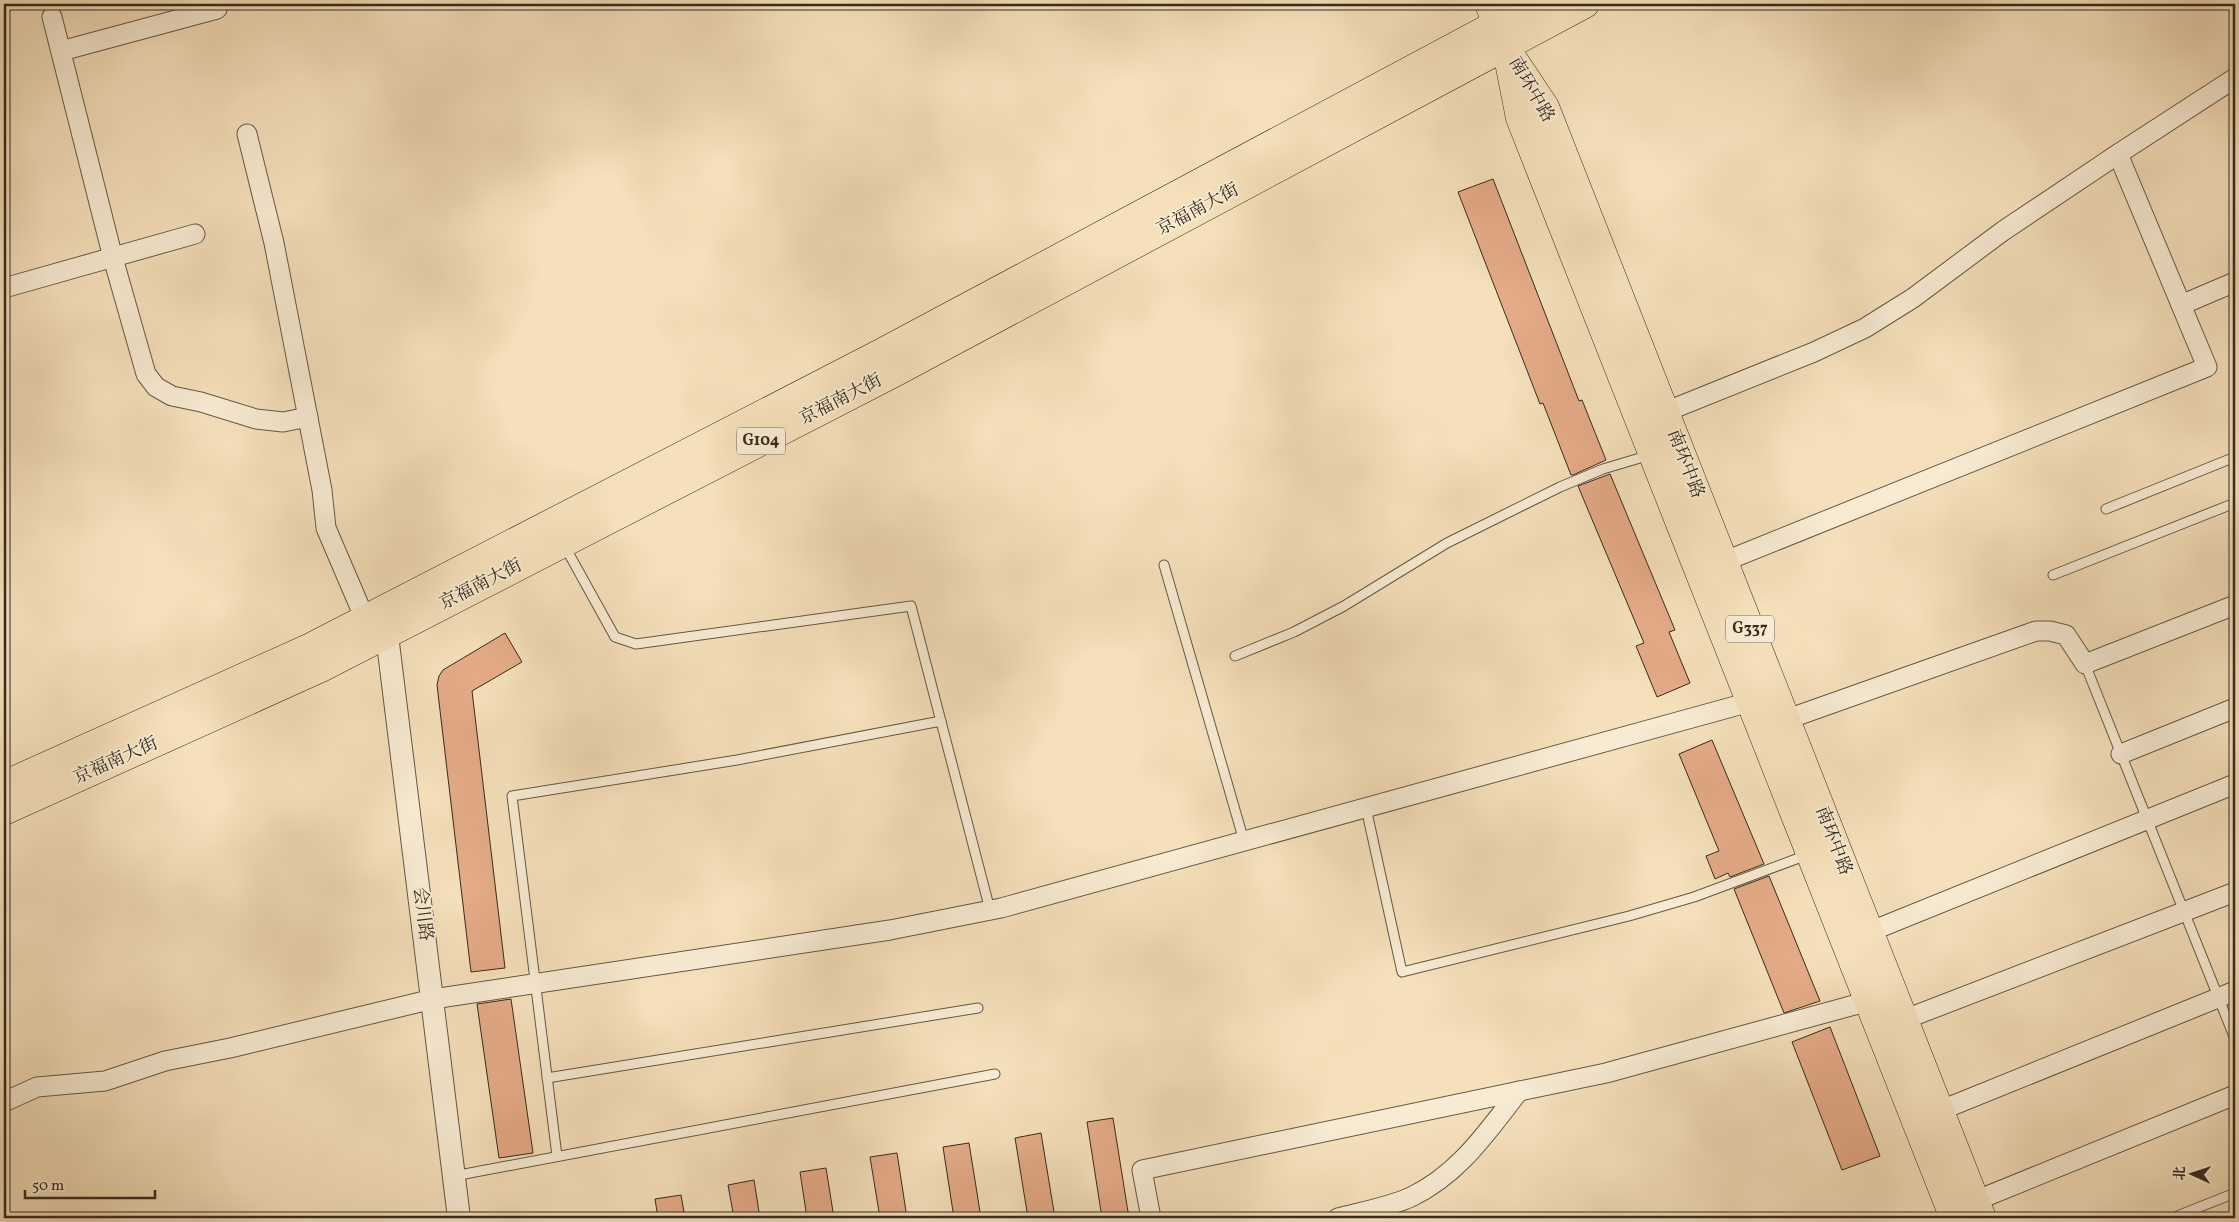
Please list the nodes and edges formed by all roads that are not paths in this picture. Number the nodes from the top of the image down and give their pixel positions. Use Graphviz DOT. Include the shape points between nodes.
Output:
graph roads {
  1 [pos="1534,4"];
  2 [pos="1585,4"];
  3 [pos="217,9"];
  4 [pos="52,17"];
  5 [pos="1497,25"];
  6 [pos="61,51"];
  7 [pos="2235,78"];
  8 [pos="247,134"];
  9 [pos="2118,154"];
  10 [pos="195,234"];
  11 [pos="113,258"];
  12 [pos="2235,282"];
  13 [pos="4,288"];
  14 [pos="2181,305"];
  15 [pos="1665,412"];
  16 [pos="308,418"];
  17 [pos="1652,454"];
  18 [pos="2235,457"];
  19 [pos="2235,503"];
  20 [pos="2106,509"];
  21 [pos="563,543"];
  22 [pos="1723,562"];
  23 [pos="1164,565"];
  24 [pos="2053,576"];
  25 [pos="2235,605"];
  26 [pos="379,620"];
  27 [pos="1235,656"];
  28 [pos="2085,664"];
  29 [pos="1750,702"];
  30 [pos="2235,708"];
  31 [pos="1785,720"];
  32 [pos="941,721"];
  33 [pos="2121,754"];
  34 [pos="2235,784"];
  35 [pos="4,786"];
  36 [pos="1366,808"];
  37 [pos="4,811"];
  38 [pos="2147,819"];
  39 [pos="1244,841"];
  40 [pos="1810,854"];
  41 [pos="2235,892"];
  42 [pos="990,910"];
  43 [pos="2184,911"];
  44 [pos="1869,932"];
  45 [pos="536,984"];
  46 [pos="2227,994"];
  47 [pos="433,999"];
  48 [pos="1869,1002"];
  49 [pos="978,1008"];
  50 [pos="1903,1020"];
  51 [pos="2235,1038"];
  52 [pos="995,1074"];
  53 [pos="547,1078"];
  54 [pos="1519,1091"];
  55 [pos="2235,1095"];
  56 [pos="4,1102"];
  57 [pos="1939,1111"];
  58 [pos="557,1156"];
  59 [pos="454,1176"];
  60 [pos="2235,1193"];
  61 [pos="1979,1210"];
  62 [pos="459,1218"];
  63 [pos="1151,1218"];
  64 [pos="1338,1218"];
  65 [pos="1954,1218"];
  66 [pos="2172,1218"];
  1 -- 5 [label="highway, G104"];
  2 -- 5 [label="highway, G104"];
  3 -- 6 [label="street"];
  4 -- 6 [label="street"];
  5 -- 15 [label="highway, 南环中路 / G337" via="1545,108"];
  5 -- 17 [label="highway, 南环中路 / G337" via="1520,118"];
  5 -- 21 [label="highway, 京福南大街 / G104" via="892,374"];
  5 -- 26 [label="highway, 京福南大街 / G104"];
  6 -- 11 [label="street"];
  7 -- 9 [label="street"];
  8 -- 16 [label="street" via="274,243"];
  9 -- 14 [label="street"];
  9 -- 15 [label="street" via="1865,328"];
  10 -- 11 [label="street"];
  11 -- 13 [label="street"];
  11 -- 16 [label="street" via="146,374 156,387 172,396 256,419 283,422"];
  12 -- 14 [label="street"];
  14 -- 22 [label="street" via="2207,367"];
  15 -- 22 [label="highway, 南环中路 / G337"];
  16 -- 26 [label="street" via="326,528"];
  17 -- 27 [label="lane" via="1560,487 1447,543 1344,606 1294,632"];
  17 -- 29 [label="highway, 南环中路 / G337"];
  18 -- 20 [label="lane"];
  19 -- 24 [label="lane"];
  21 -- 26 [label="highway, 京福南大街 / G104"];
  21 -- 32 [label="lane" via="614,637 636,644 911,606"];
  22 -- 31 [label="highway, 南环中路 / G337"];
  23 -- 39 [label="lane"];
  25 -- 28 [label="street"];
  26 -- 35 [label="highway, 京福南大街 / G104" via="311,647"];
  26 -- 37 [label="highway, 京福南大街 / G104" via="321,668"];
  26 -- 47 [label="street, 会川路"];
  28 -- 31 [label="street" via="2066,635 2036,631"];
  28 -- 33 [label="lane"];
  29 -- 36 [label="street"];
  29 -- 40 [label="highway, 南环中路 / G337"];
  30 -- 33 [label="street"];
  31 -- 44 [label="highway, 南环中路 / G337"];
  32 -- 42 [label="lane"];
  32 -- 45 [label="lane" via="736,760 512,796"];
  33 -- 38 [label="lane"];
  34 -- 38 [label="street"];
  36 -- 39 [label="street"];
  36 -- 40 [label="lane" via="1402,972 1629,916 1694,897"];
  38 -- 43 [label="lane"];
  38 -- 44 [label="street"];
  39 -- 42 [label="street"];
  40 -- 48 [label="highway, 南环中路 / G337"];
  41 -- 43 [label="street"];
  42 -- 45 [label="street" via="890,930"];
  43 -- 46 [label="lane"];
  43 -- 50 [label="street"];
  44 -- 50 [label="highway, 南环中路 / G337"];
  45 -- 47 [label="street"];
  45 -- 53 [label="lane"];
  46 -- 51 [label="lane"];
  46 -- 57 [label="street"];
  47 -- 56 [label="street" via="165,1061 105,1080 37,1087"];
  47 -- 59 [label="street, 会川路"];
  48 -- 54 [label="street" via="1606,1073"];
  48 -- 65 [label="highway, 南环中路 / G337"];
  49 -- 53 [label="lane"];
  50 -- 57 [label="highway, 南环中路 / G337"];
  52 -- 58 [label="lane"];
  53 -- 58 [label="lane"];
  54 -- 63 [label="street" via="1142,1170"];
  54 -- 64 [label="street" via="1470,1154 1440,1181 1410,1198"];
  55 -- 61 [label="street"];
  57 -- 61 [label="highway, 南环中路 / G337"];
  58 -- 59 [label="lane"];
  59 -- 62 [label="street, 会川路"];
  60 -- 66 [label="lane"];
}
